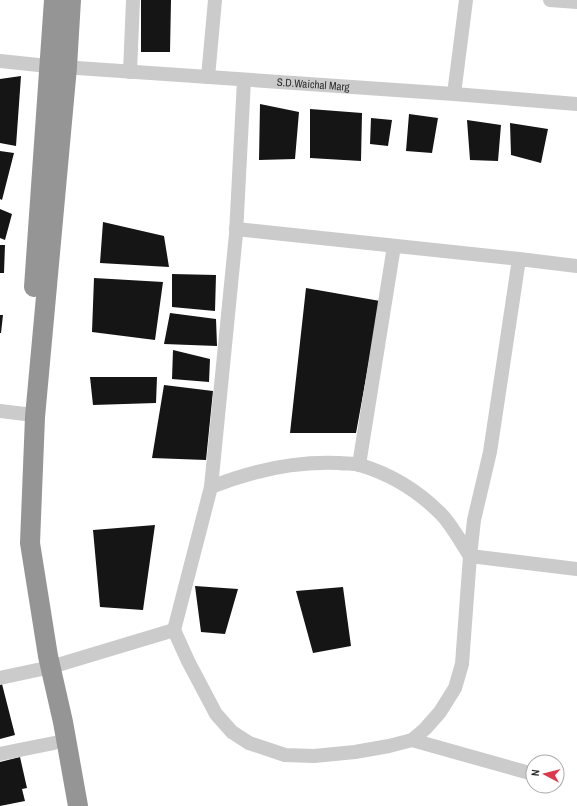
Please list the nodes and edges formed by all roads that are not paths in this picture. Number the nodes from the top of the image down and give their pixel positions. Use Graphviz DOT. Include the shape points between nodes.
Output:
graph roads {
  1 [pos="54,0"];
  2 [pos="71,0"];
  3 [pos="133,0"];
  4 [pos="215,0"];
  5 [pos="466,0"];
  6 [pos="550,0"];
  7 [pos="577,2"];
  8 [pos="0,61"];
  9 [pos="58,66"];
  10 [pos="130,72"];
  11 [pos="208,77"];
  12 [pos="244,80"];
  13 [pos="454,94"];
  14 [pos="577,104"];
  15 [pos="236,229"];
  16 [pos="394,246"];
  17 [pos="519,260"];
  18 [pos="577,266"];
  19 [pos="0,411"];
  20 [pos="25,414"];
  21 [pos="359,465"];
  22 [pos="211,487"];
  23 [pos="470,556"];
  24 [pos="577,569"];
  25 [pos="174,630"];
  26 [pos="44,668"];
  27 [pos="0,678"];
  28 [pos="412,740"];
  29 [pos="54,743"];
  30 [pos="0,754"];
  31 [pos="525,772"];
  32 [pos="68,806"];
  33 [pos="78,806"];
  1 -- 9 [label="highway"];
  2 -- 9 [label="highway"];
  3 -- 10 [label="street"];
  4 -- 11 [label="street"];
  5 -- 13 [label="street"];
  6 -- 7 [label="street"];
  8 -- 9 [label="street, S.D.Waichal Marg"];
  9 -- 10 [label="street, S.D.Waichal Marg"];
  9 -- 20 [label="highway"];
  9 -- 26 [label="highway" via="30,542"];
  10 -- 11 [label="street, S.D.Waichal Marg"];
  11 -- 12 [label="street, S.D.Waichal Marg"];
  12 -- 13 [label="street, S.D.Waichal Marg"];
  12 -- 15 [label="street"];
  13 -- 14 [label="street, S.D.Waichal Marg"];
  15 -- 16 [label="street"];
  15 -- 22 [label="street"];
  16 -- 17 [label="street"];
  16 -- 21 [label="street"];
  17 -- 18 [label="street"];
  17 -- 23 [label="street" via="490,452 474,520"];
  19 -- 20 [label="street"];
  20 -- 26 [label="highway" via="23,573"];
  21 -- 22 [label="street" via="302,464 235,478"];
  21 -- 23 [label="street" via="396,480 419,495 442,514"];
  22 -- 25 [label="street"];
  23 -- 24 [label="street"];
  23 -- 28 [label="street" via="462,664 455,688 440,712"];
  25 -- 26 [label="street"];
  25 -- 28 [label="street" via="216,714 232,732 249,744 284,755 314,756 355,752"];
  26 -- 27 [label="street"];
  26 -- 29 [label="highway"];
  26 -- 33 [label="highway" via="63,722"];
  28 -- 31 [label="street"];
  29 -- 30 [label="street"];
  29 -- 32 [label="highway"];
}
